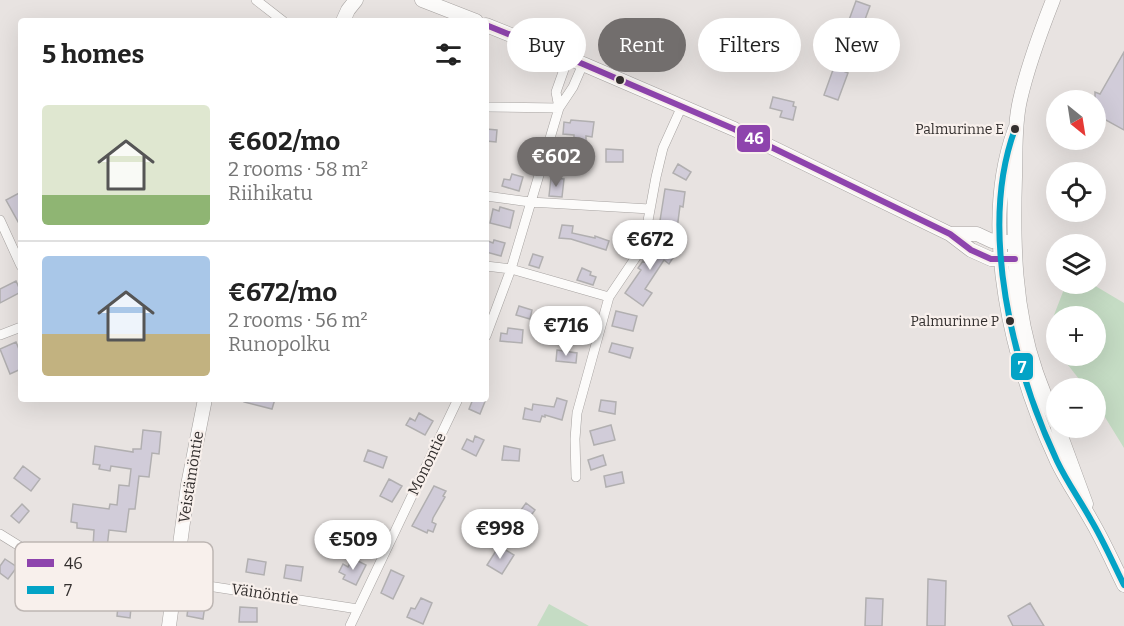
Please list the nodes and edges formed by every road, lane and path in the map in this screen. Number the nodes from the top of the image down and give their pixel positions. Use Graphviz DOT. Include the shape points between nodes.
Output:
graph roads {
  1 [pos="256,0"];
  2 [pos="422,0"];
  3 [pos="1053,0"];
  4 [pos="279,18"];
  5 [pos="468,18"];
  6 [pos="489,26"];
  7 [pos="507,33"];
  8 [pos="586,65"];
  9 [pos="563,72"];
  10 [pos="580,72"];
  11 [pos="682,106"];
  12 [pos="489,107"];
  13 [pos="559,108"];
  14 [pos="489,196"];
  15 [pos="530,202"];
  16 [pos="650,210"];
  17 [pos="0,220"];
  18 [pos="950,234"];
  19 [pos="1007,242"];
  20 [pos="18,259"];
  21 [pos="1008,259"];
  22 [pos="489,266"];
  23 [pos="511,269"];
  24 [pos="609,297"];
  25 [pos="489,322"];
  26 [pos="18,328"];
  27 [pos="0,335"];
  28 [pos="1046,398"];
  29 [pos="204,402"];
  30 [pos="457,402"];
  31 [pos="1062,438"];
  32 [pos="576,477"];
  33 [pos="1092,520"];
  34 [pos="0,534"];
  35 [pos="181,542"];
  36 [pos="15,543"];
  37 [pos="1124,585"];
  38 [pos="213,587"];
  39 [pos="358,609"];
  40 [pos="171,611"];
  41 [pos="169,626"];
  42 [pos="350,626"];
  1 -- 4 [label="street"];
  2 -- 5 [label="street"];
  3 -- 19 [label="street" via="1028,70 1015,129"];
  6 -- 7 [label="street"];
  8 -- 11 [label="street"];
  9 -- 13 [label="street" via="556,92"];
  10 -- 13 [label="street"];
  11 -- 16 [label="street" via="663,148"];
  11 -- 18 [label="street"];
  12 -- 13 [label="street"];
  13 -- 15 [label="street"];
  14 -- 15 [label="street"];
  15 -- 16 [label="street"];
  15 -- 23 [label="street"];
  16 -- 24 [label="street" via="638,254"];
  17 -- 20 [label="street"];
  18 -- 19 [label="street" via="977,234"];
  18 -- 21 [label="street" via="991,259"];
  19 -- 21 [label="street"];
  21 -- 28 [label="street" via="1035,371"];
  21 -- 33 [label="street" via="1011,330 1032,397 1057,460"];
  22 -- 23 [label="street"];
  23 -- 24 [label="street"];
  23 -- 25 [label="street"];
  24 -- 32 [label="street" via="577,413"];
  26 -- 27 [label="street"];
  29 -- 35 [label="street, Veistämöntie"];
  30 -- 39 [label="street, Monontie"];
  31 -- 33 [label="street"];
  33 -- 37 [label="street"];
  34 -- 36 [label="street, Väinöntie"];
  38 -- 39 [label="street, Väinöntie"];
  39 -- 42 [label="street, Monontie"];
  40 -- 41 [label="street, Veistämöntie"];
}
